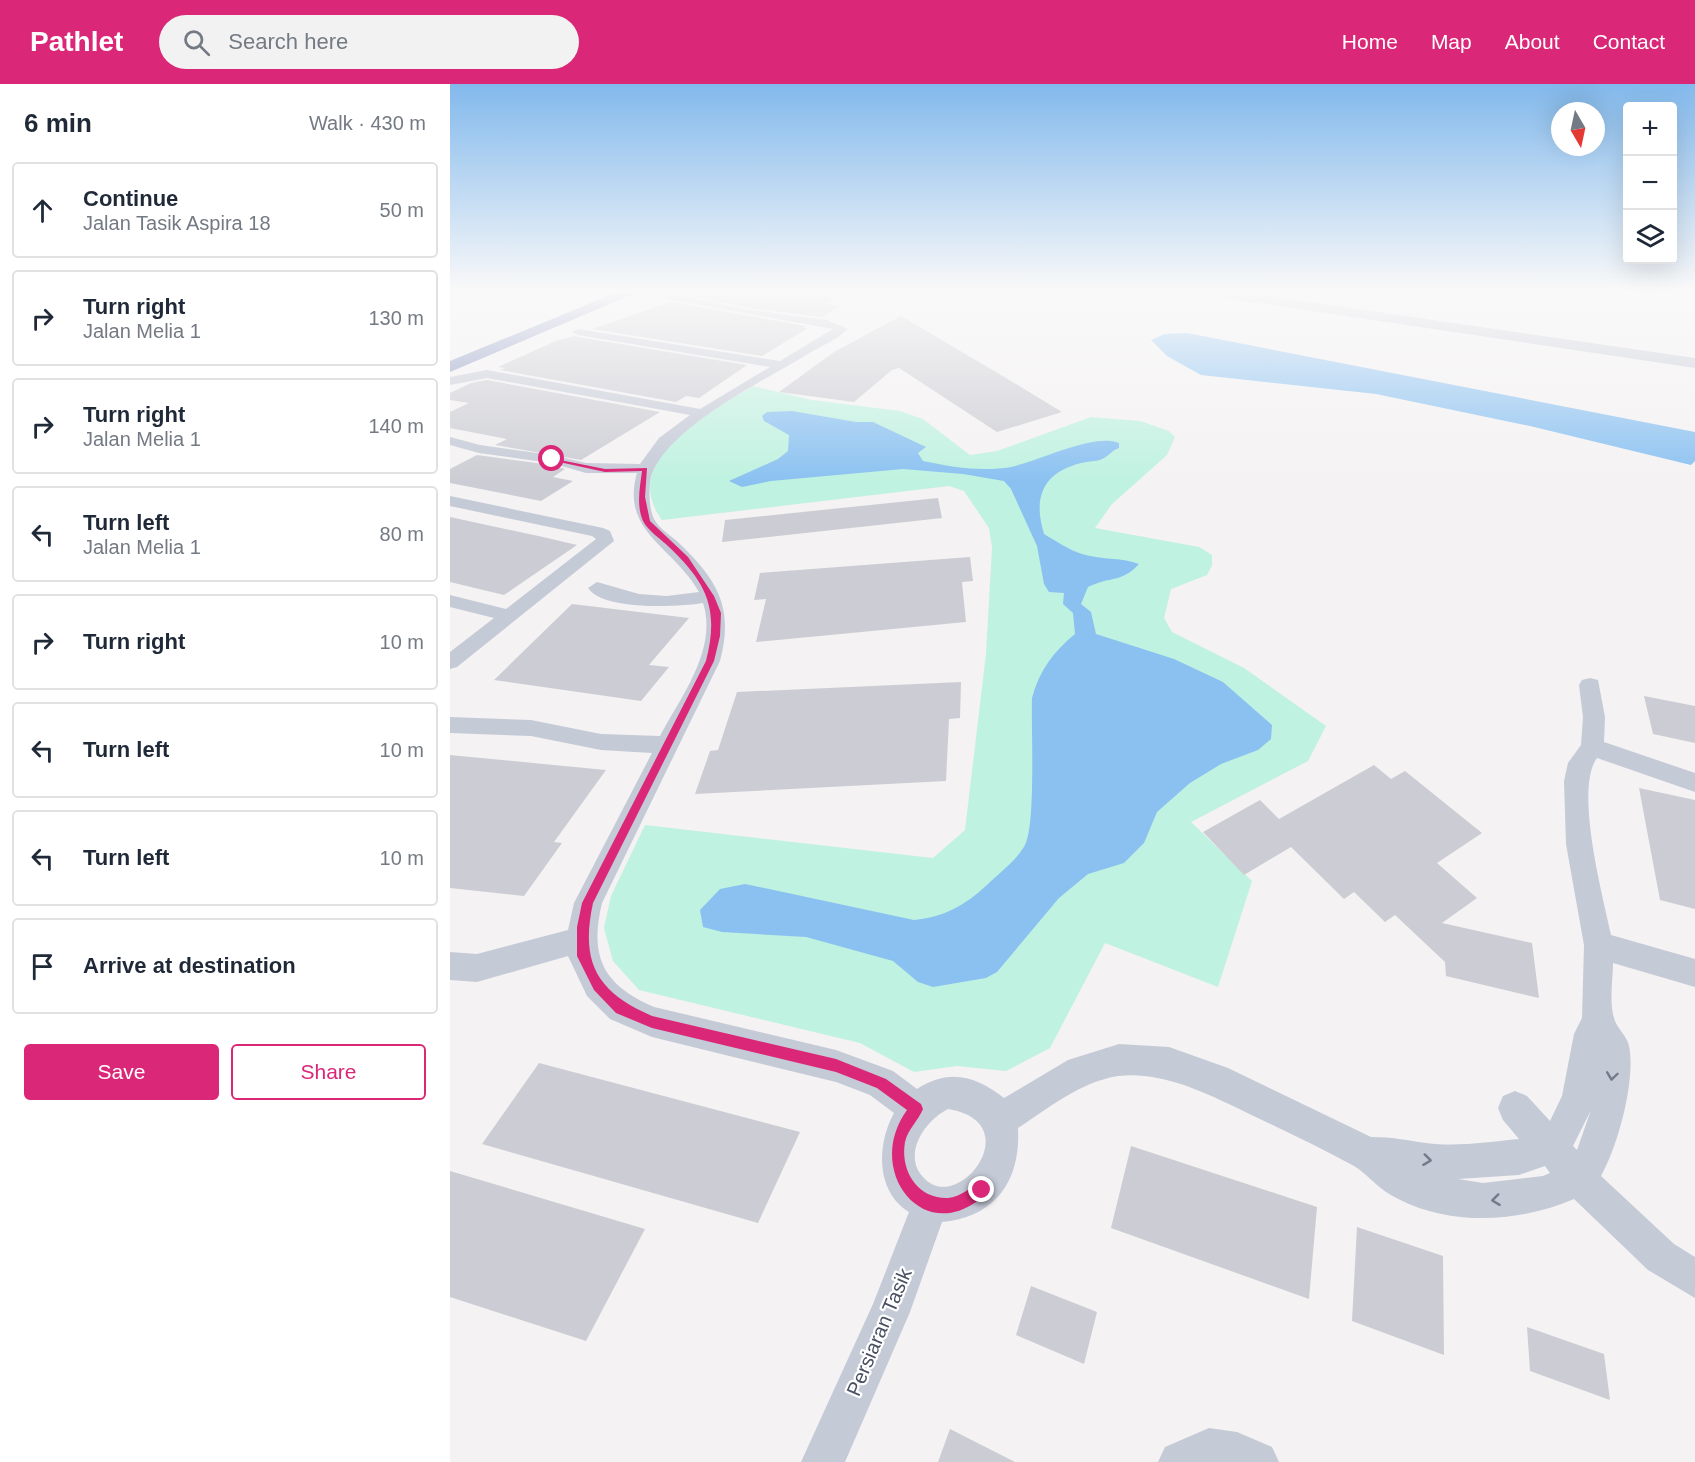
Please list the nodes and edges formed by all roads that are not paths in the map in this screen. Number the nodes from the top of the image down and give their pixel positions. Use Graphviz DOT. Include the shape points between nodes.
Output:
graph roads {
  1 [pos="483,353"];
  2 [pos="708,353"];
  3 [pos="800,353"];
  4 [pos="1629,353"];
  5 [pos="1695,363"];
  6 [pos="780,365"];
  7 [pos="450,367"];
  8 [pos="450,381"];
  9 [pos="701,413"];
  10 [pos="450,441"];
  11 [pos="645,469"];
  12 [pos="450,501"];
  13 [pos="597,588"];
  14 [pos="710,596"];
  15 [pos="450,601"];
  16 [pos="510,616"];
  17 [pos="450,662"];
  18 [pos="1590,685"];
  19 [pos="450,724"];
  20 [pos="667,745"];
  21 [pos="1592,747"];
  22 [pos="1695,783"];
  23 [pos="583,939"];
  24 [pos="1598,945"];
  25 [pos="450,966"];
  26 [pos="1695,973"];
  27 [pos="1598,1022"];
  28 [pos="1515,1108"];
  29 [pos="916,1109"];
  30 [pos="999,1121"];
  31 [pos="1551,1147"];
  32 [pos="1369,1155"];
  33 [pos="1580,1178"];
  34 [pos="930,1203"];
  35 [pos="1695,1279"];
  36 [pos="822,1461"];
  37 [pos="1180,1462"];
  38 [pos="1257,1462"];
  1 -- 7 [label="highway"];
  2 -- 6 [label="street"];
  3 -- 6 [label="street"];
  4 -- 5 [label="street"];
  6 -- 9 [label="street"];
  8 -- 9 [label="street" via="487,374"];
  9 -- 11 [label="street" via="658,446"];
  10 -- 11 [label="street" via="586,468"];
  11 -- 14 [label="street" via="642,497 647,522 686,559"];
  12 -- 16 [label="street" via="604,535 605,541 597,550"];
  13 -- 14 [label="street" via="654,602"];
  14 -- 20 [label="street" via="717,613 710,661"];
  15 -- 16 [label="street"];
  16 -- 17 [label="street"];
  18 -- 21 [label="street"];
  19 -- 20 [label="street" via="531,728 601,742"];
  20 -- 23 [label="street" via="588,903"];
  21 -- 22 [label="street"];
  21 -- 24 [label="street" via="1580,763 1576,781 1579,844"];
  23 -- 25 [label="street" via="477,968"];
  23 -- 29 [label="street" via="583,956 598,986 621,1008 652,1022 836,1066 881,1083"];
  24 -- 26 [label="street"];
  24 -- 27 [label="street"];
  27 -- 31 [label="street" via="1590,1034 1580,1097 1567,1126"];
  27 -- 33 [label="street, one-way" via="1612,1046 1613,1066 1607,1113"];
  28 -- 31 [label="street"];
  29 -- 30 [label="street" via="930,1097 963,1092 978,1096"];
  29 -- 34 [label="street" via="898,1142 898,1162 903,1180 914,1195"];
  30 -- 32 [label="street" via="1068,1076 1119,1060 1169,1064 1216,1080"];
  30 -- 34 [label="street" via="1003,1138 1001,1157 982,1190 966,1201"];
  32 -- 31 [label="street, one-way" via="1469,1162 1519,1157"];
  31 -- 33 [label="street"];
  33 -- 32 [label="street, one-way" via="1543,1194 1483,1201 1427,1194 1398,1179"];
  33 -- 35 [label="street" via="1661,1257"];
  34 -- 36 [label="street, Persiaran Tasik" via="890,1312"];
  37 -- 38 [label="street" via="1192,1453 1228,1448"];
}
